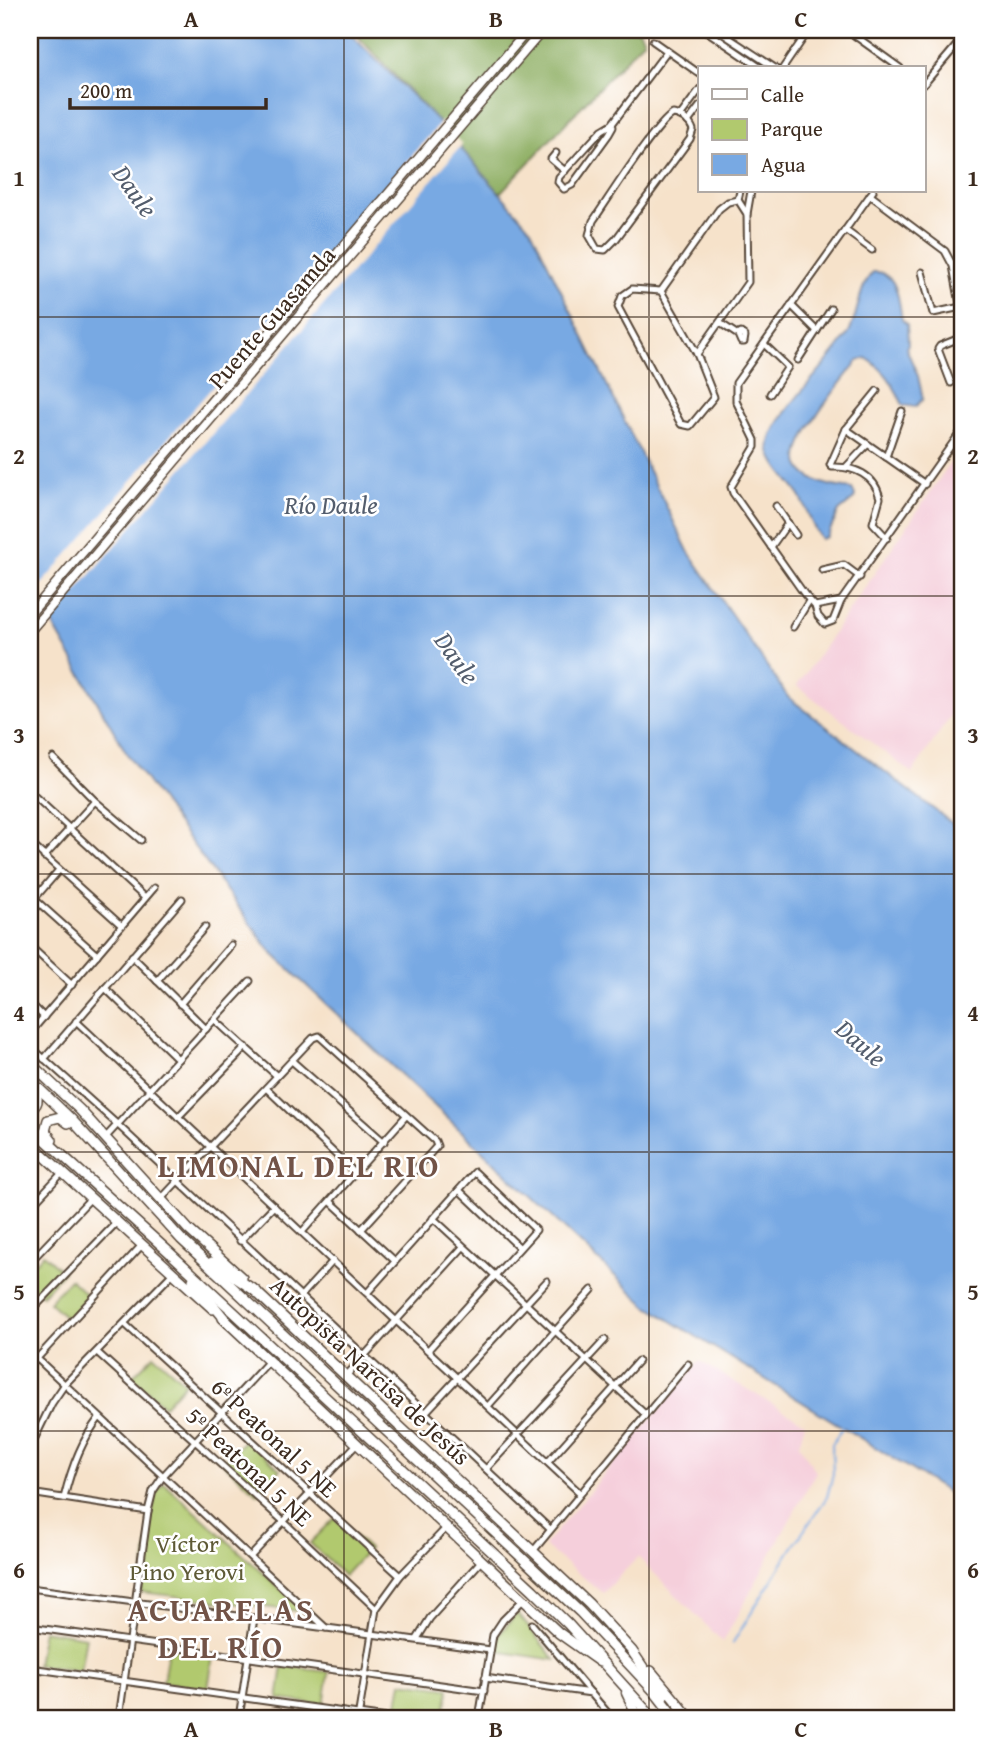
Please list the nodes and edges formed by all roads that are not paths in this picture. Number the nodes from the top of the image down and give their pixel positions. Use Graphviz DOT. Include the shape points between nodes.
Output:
graph roads {
  1 [pos="528,30"];
  2 [pos="543,30"];
  3 [pos="705,30"];
  4 [pos="717,30"];
  5 [pos="809,30"];
  6 [pos="851,31"];
  7 [pos="962,39"];
  8 [pos="653,41"];
  9 [pos="667,51"];
  10 [pos="758,66"];
  11 [pos="772,66"];
  12 [pos="784,66"];
  13 [pos="897,66"];
  14 [pos="698,74"];
  15 [pos="926,83"];
  16 [pos="698,92"];
  17 [pos="698,109"];
  18 [pos="680,116"];
  19 [pos="688,122"];
  20 [pos="612,124"];
  21 [pos="556,153"];
  22 [pos="580,154"];
  23 [pos="589,163"];
  24 [pos="565,171"];
  25 [pos="740,192"];
  26 [pos="751,192"];
  27 [pos="871,193"];
  28 [pos="738,200"];
  29 [pos="747,214"];
  30 [pos="845,230"];
  31 [pos="872,250"];
  32 [pos="922,272"];
  33 [pos="662,291"];
  34 [pos="791,305"];
  35 [pos="961,307"];
  36 [pos="831,309"];
  37 [pos="962,315"];
  38 [pos="720,323"];
  39 [pos="817,331"];
  40 [pos="738,335"];
  41 [pos="962,337"];
  42 [pos="764,344"];
  43 [pos="697,354"];
  44 [pos="798,360"];
  45 [pos="951,383"];
  46 [pos="877,391"];
  47 [pos="770,394"];
  48 [pos="902,411"];
  49 [pos="846,429"];
  50 [pos="962,430"];
  51 [pos="867,445"];
  52 [pos="886,457"];
  53 [pos="846,467"];
  54 [pos="925,484"];
  55 [pos="776,506"];
  56 [pos="788,523"];
  57 [pos="796,535"];
  58 [pos="887,538"];
  59 [pos="771,547"];
  60 [pos="822,570"];
  61 [pos="860,577"];
  62 [pos="809,601"];
  63 [pos="841,601"];
  64 [pos="815,606"];
  65 [pos="30,614"];
  66 [pos="793,627"];
  67 [pos="30,631"];
  68 [pos="53,758"];
  69 [pos="30,792"];
  70 [pos="95,801"];
  71 [pos="69,829"];
  72 [pos="141,840"];
  73 [pos="30,843"];
  74 [pos="44,857"];
  75 [pos="59,870"];
  76 [pos="154,888"];
  77 [pos="32,897"];
  78 [pos="145,898"];
  79 [pos="182,899"];
  80 [pos="121,925"];
  81 [pos="205,927"];
  82 [pos="231,945"];
  83 [pos="30,946"];
  84 [pos="97,955"];
  85 [pos="132,957"];
  86 [pos="157,981"];
  87 [pos="250,981"];
  88 [pos="72,985"];
  89 [pos="105,988"];
  90 [pos="30,1003"];
  91 [pos="180,1003"];
  92 [pos="44,1017"];
  93 [pos="215,1020"];
  94 [pos="76,1021"];
  95 [pos="206,1029"];
  96 [pos="30,1033"];
  97 [pos="30,1046"];
  98 [pos="246,1047"];
  99 [pos="44,1059"];
  100 [pos="178,1059"];
  101 [pos="292,1060"];
  102 [pos="30,1063"];
  103 [pos="277,1076"];
  104 [pos="30,1080"];
  105 [pos="30,1086"];
  106 [pos="266,1088"];
  107 [pos="150,1089"];
  108 [pos="30,1110"];
  109 [pos="406,1116"];
  110 [pos="178,1117"];
  111 [pos="118,1125"];
  112 [pos="30,1126"];
  113 [pos="105,1138"];
  114 [pos="384,1142"];
  115 [pos="31,1146"];
  116 [pos="210,1146"];
  117 [pos="103,1154"];
  118 [pos="62,1173"];
  119 [pos="355,1173"];
  120 [pos="83,1174"];
  121 [pos="177,1182"];
  122 [pos="458,1190"];
  123 [pos="91,1198"];
  124 [pos="161,1199"];
  125 [pos="330,1201"];
  126 [pos="274,1206"];
  127 [pos="30,1207"];
  128 [pos="433,1218"];
  129 [pos="117,1222"];
  130 [pos="361,1230"];
  131 [pos="302,1232"];
  132 [pos="240,1241"];
  133 [pos="186,1244"];
  134 [pos="142,1245"];
  135 [pos="463,1247"];
  136 [pos="519,1247"];
  137 [pos="175,1256"];
  138 [pos="332,1261"];
  139 [pos="395,1261"];
  140 [pos="30,1262"];
  141 [pos="173,1272"];
  142 [pos="494,1276"];
  143 [pos="547,1281"];
  144 [pos="592,1290"];
  145 [pos="257,1293"];
  146 [pos="367,1293"];
  147 [pos="300,1297"];
  148 [pos="525,1304"];
  149 [pos="30,1312"];
  150 [pos="396,1321"];
  151 [pos="228,1323"];
  152 [pos="125,1324"];
  153 [pos="555,1332"];
  154 [pos="605,1340"];
  155 [pos="428,1350"];
  156 [pos="30,1352"];
  157 [pos="98,1353"];
  158 [pos="364,1356"];
  159 [pos="36,1357"];
  160 [pos="586,1360"];
  161 [pos="638,1361"];
  162 [pos="269,1362"];
  163 [pos="688,1364"];
  164 [pos="30,1366"];
  165 [pos="346,1376"];
  166 [pos="458,1378"];
  167 [pos="65,1384"];
  168 [pos="615,1387"];
  169 [pos="488,1406"];
  170 [pos="222,1413"];
  171 [pos="425,1413"];
  172 [pos="645,1414"];
  173 [pos="99,1418"];
  174 [pos="518,1434"];
  175 [pos="195,1441"];
  176 [pos="357,1443"];
  177 [pos="30,1448"];
  178 [pos="548,1462"];
  179 [pos="486,1469"];
  180 [pos="163,1476"];
  181 [pos="30,1493"];
  182 [pos="580,1493"];
  183 [pos="310,1495"];
  184 [pos="64,1498"];
  185 [pos="148,1511"];
  186 [pos="283,1521"];
  187 [pos="447,1527"];
  188 [pos="551,1529"];
  189 [pos="534,1550"];
  190 [pos="251,1556"];
  191 [pos="482,1560"];
  192 [pos="400,1576"];
  193 [pos="30,1588"];
  194 [pos="524,1599"];
  195 [pos="135,1602"];
  196 [pos="376,1609"];
  197 [pos="254,1618"];
  198 [pos="532,1623"];
  199 [pos="30,1627"];
  200 [pos="326,1628"];
  201 [pos="372,1634"];
  202 [pos="417,1639"];
  203 [pos="130,1641"];
  204 [pos="490,1650"];
  205 [pos="632,1651"];
  206 [pos="248,1658"];
  207 [pos="30,1668"];
  208 [pos="608,1669"];
  209 [pos="365,1674"];
  210 [pos="485,1678"];
  211 [pos="617,1679"];
  212 [pos="124,1681"];
  213 [pos="484,1691"];
  214 [pos="591,1693"];
  215 [pos="242,1697"];
  216 [pos="30,1715"];
  217 [pos="359,1716"];
  218 [pos="674,1717"];
  219 [pos="51,1718"];
  220 [pos="119,1718"];
  221 [pos="239,1718"];
  222 [pos="387,1718"];
  223 [pos="479,1718"];
  224 [pos="612,1718"];
  225 [pos="638,1718"];
  226 [pos="653,1718"];
  227 [pos="690,1718"];
  1 -- 65 [label="main road, Puente Guasamda"];
  2 -- 67 [label="main road, Puente Guasamda"];
  3 -- 10 [label="street"];
  4 -- 11 [label="street"];
  5 -- 12 [label="street"];
  6 -- 13 [label="street"];
  7 -- 15 [label="street"];
  8 -- 9 [label="street"];
  9 -- 14 [label="street"];
  9 -- 20 [label="street"];
  16 -- 18 [label="street"];
  17 -- 19 [label="street"];
  18 -- 19 [label="street"];
  18 -- 19 [label="street" via="667,117 593,222 589,235 597,249 605,250 616,239 682,149 692,133"];
  20 -- 22 [label="street"];
  20 -- 23 [label="street"];
  21 -- 24 [label="street" via="551,159"];
  22 -- 23 [label="street"];
  22 -- 24 [label="street"];
  23 -- 24 [label="street" via="565,189 558,180"];
  25 -- 28 [label="street"];
  26 -- 29 [label="street"];
  27 -- 30 [label="street"];
  27 -- 35 [label="street" via="945,251 953,266"];
  28 -- 29 [label="street"];
  28 -- 33 [label="street" via="719,209"];
  29 -- 38 [label="street" via="748,282"];
  30 -- 31 [label="street"];
  30 -- 34 [label="street"];
  32 -- 35 [label="street" via="933,313"];
  33 -- 43 [label="street"];
  33 -- 43 [label="street" via="632,289 620,298 618,307 686,427 696,422 714,397"];
  34 -- 39 [label="street"];
  34 -- 42 [label="street"];
  35 -- 37 [label="street"];
  36 -- 39 [label="street"];
  38 -- 40 [label="street"];
  38 -- 43 [label="street"];
  39 -- 44 [label="street"];
  41 -- 45 [label="street" via="938,349"];
  42 -- 47 [label="street" via="788,367"];
  42 -- 59 [label="street" via="736,383 736,401 755,447 732,487"];
  46 -- 49 [label="street"];
  48 -- 52 [label="street"];
  49 -- 51 [label="street"];
  49 -- 53 [label="street" via="830,465"];
  50 -- 54 [label="street"];
  51 -- 52 [label="street"];
  51 -- 53 [label="street"];
  52 -- 54 [label="street"];
  53 -- 58 [label="street" via="876,485 880,502 872,519"];
  54 -- 58 [label="street"];
  55 -- 56 [label="street"];
  56 -- 57 [label="street"];
  56 -- 59 [label="street"];
  58 -- 61 [label="street"];
  59 -- 62 [label="street"];
  60 -- 61 [label="street" via="844,565"];
  61 -- 63 [label="street"];
  62 -- 64 [label="street"];
  62 -- 66 [label="street"];
  63 -- 64 [label="street"];
  63 -- 64 [label="street" via="830,624 821,620"];
  68 -- 70 [label="street"];
  69 -- 71 [label="street"];
  70 -- 71 [label="street"];
  70 -- 72 [label="street"];
  71 -- 74 [label="street"];
  71 -- 78 [label="street"];
  73 -- 74 [label="street"];
  74 -- 75 [label="street"];
  75 -- 77 [label="street"];
  75 -- 80 [label="street"];
  76 -- 78 [label="street"];
  77 -- 84 [label="street"];
  78 -- 80 [label="street"];
  79 -- 85 [label="street"];
  80 -- 84 [label="street"];
  81 -- 86 [label="street"];
  82 -- 91 [label="street"];
  83 -- 88 [label="street"];
  84 -- 88 [label="street"];
  85 -- 86 [label="street"];
  85 -- 89 [label="street"];
  86 -- 91 [label="street"];
  87 -- 93 [label="street"];
  88 -- 92 [label="street"];
  89 -- 94 [label="street"];
  89 -- 100 [label="street"];
  90 -- 92 [label="street"];
  91 -- 95 [label="street"];
  92 -- 96 [label="street"];
  93 -- 95 [label="street"];
  93 -- 98 [label="street"];
  94 -- 99 [label="street"];
  94 -- 107 [label="street"];
  95 -- 100 [label="street"];
  97 -- 99 [label="street"];
  98 -- 103 [label="street"];
  98 -- 110 [label="street"];
  99 -- 111 [label="street"];
  100 -- 107 [label="street"];
  101 -- 103 [label="street"];
  101 -- 109 [label="street" via="314,1037 322,1037"];
  101 -- 114 [label="street"];
  102 -- 113 [label="main road, Autopista Narcisa de Jesús"];
  103 -- 106 [label="street"];
  104 -- 117 [label="main road, Autopista Narcisa de Jesús"];
  105 -- 108 [label="main road" via="38,1100"];
  106 -- 116 [label="street"];
  106 -- 119 [label="street"];
  107 -- 110 [label="street"];
  107 -- 111 [label="street"];
  109 -- 114 [label="street"];
  109 -- 130 [label="street" via="437,1146"];
  110 -- 116 [label="street"];
  111 -- 113 [label="street"];
  111 -- 121 [label="street"];
  112 -- 120 [label="main road, Autopista Narcisa de Jesús"];
  113 -- 124 [label="main road, Autopista Narcisa de Jesús"];
  114 -- 119 [label="street"];
  115 -- 118 [label="main road, Autopista Narcisa de Jesús"];
  116 -- 121 [label="street"];
  116 -- 126 [label="street"];
  117 -- 120 [label="main road" via="64,1119 48,1120 46,1134"];
  117 -- 133 [label="main road, Autopista Narcisa de Jesús"];
  118 -- 123 [label="main road, Autopista Narcisa de Jesús"];
  118 -- 127 [label="street"];
  119 -- 125 [label="street"];
  120 -- 137 [label="main road, Autopista Narcisa de Jesús"];
  121 -- 124 [label="street"];
  121 -- 132 [label="street"];
  122 -- 128 [label="street"];
  122 -- 136 [label="street"];
  122 -- 136 [label="street" via="475,1172 536,1230"];
  123 -- 129 [label="main road, Autopista Narcisa de Jesús"];
  123 -- 140 [label="street"];
  124 -- 145 [label="main road, Autopista Narcisa de Jesús"];
  125 -- 130 [label="street"];
  125 -- 131 [label="street"];
  126 -- 131 [label="street"];
  126 -- 132 [label="street"];
  128 -- 135 [label="street"];
  128 -- 139 [label="street"];
  129 -- 134 [label="main road, Autopista Narcisa de Jesús"];
  129 -- 149 [label="street"];
  130 -- 139 [label="street"];
  131 -- 138 [label="street"];
  132 -- 147 [label="street"];
  133 -- 145 [label="main road"];
  133 -- 218 [label="main road, Autopista Narcisa de Jesús" via="545,1578 613,1645"];
  134 -- 141 [label="main road, Autopista Narcisa de Jesús"];
  134 -- 159 [label="street"];
  135 -- 142 [label="street"];
  135 -- 150 [label="street"];
  136 -- 142 [label="street"];
  137 -- 151 [label="main road"];
  137 -- 208 [label="main road, Autopista Narcisa de Jesús" via="533,1590"];
  138 -- 146 [label="street"];
  138 -- 147 [label="street"];
  139 -- 146 [label="street"];
  141 -- 151 [label="main road, Autopista Narcisa de Jesús"];
  141 -- 152 [label="street"];
  142 -- 148 [label="street"];
  142 -- 155 [label="street"];
  143 -- 148 [label="street"];
  144 -- 153 [label="street"];
  145 -- 165 [label="main road, Autopista Narcisa de Jesús"];
  146 -- 150 [label="street"];
  147 -- 158 [label="street"];
  148 -- 153 [label="street"];
  148 -- 166 [label="street"];
  150 -- 155 [label="street"];
  150 -- 158 [label="street"];
  151 -- 162 [label="main road, Autopista Narcisa de Jesús"];
  152 -- 157 [label="street"];
  152 -- 170 [label="street, 6º Peatonal 5 NE"];
  153 -- 160 [label="street"];
  153 -- 169 [label="street"];
  154 -- 160 [label="street"];
  155 -- 166 [label="street"];
  156 -- 159 [label="street"];
  157 -- 167 [label="street"];
  157 -- 175 [label="street, 5º Peatonal 5 NE"];
  158 -- 165 [label="street"];
  158 -- 171 [label="street"];
  159 -- 164 [label="street"];
  159 -- 167 [label="street"];
  160 -- 168 [label="street"];
  160 -- 174 [label="street"];
  161 -- 168 [label="street"];
  162 -- 170 [label="street"];
  162 -- 176 [label="main road, Autopista Narcisa de Jesús"];
  163 -- 172 [label="street"];
  165 -- 189 [label="main road, Autopista Narcisa de Jesús"];
  166 -- 169 [label="street"];
  166 -- 171 [label="street"];
  167 -- 173 [label="street"];
  167 -- 177 [label="street"];
  168 -- 172 [label="street"];
  168 -- 178 [label="street"];
  169 -- 174 [label="street"];
  170 -- 175 [label="street"];
  170 -- 183 [label="street, 6º Peatonal 5 NE"];
  171 -- 179 [label="street"];
  172 -- 182 [label="street"];
  173 -- 180 [label="street"];
  173 -- 184 [label="street" via="80,1450"];
  174 -- 178 [label="street"];
  174 -- 179 [label="street"];
  175 -- 180 [label="street"];
  175 -- 186 [label="street, 5º Peatonal 5 NE"];
  176 -- 183 [label="street"];
  176 -- 187 [label="main road, Autopista Narcisa de Jesús"];
  178 -- 182 [label="street"];
  179 -- 188 [label="street"];
  180 -- 185 [label="street"];
  180 -- 190 [label="street"];
  181 -- 184 [label="street"];
  182 -- 188 [label="street"];
  183 -- 186 [label="street"];
  183 -- 192 [label="street, 6º Peatonal 5 NE"];
  184 -- 185 [label="street"];
  185 -- 195 [label="street"];
  186 -- 190 [label="street"];
  186 -- 196 [label="street, 5º Peatonal 5 NE"];
  187 -- 191 [label="main road, Autopista Narcisa de Jesús"];
  187 -- 192 [label="street"];
  188 -- 189 [label="street"];
  189 -- 205 [label="main road, Autopista Narcisa de Jesús"];
  190 -- 200 [label="street"];
  191 -- 194 [label="main road, Autopista Narcisa de Jesús"];
  191 -- 202 [label="street"];
  192 -- 196 [label="street"];
  193 -- 195 [label="street"];
  194 -- 204 [label="street" via="493,1635"];
  194 -- 208 [label="main road, Autopista Narcisa de Jesús" via="559,1633"];
  195 -- 197 [label="street"];
  195 -- 203 [label="street"];
  196 -- 201 [label="street"];
  197 -- 200 [label="street"];
  197 -- 206 [label="street"];
  198 -- 214 [label="street"];
  199 -- 203 [label="street"];
  200 -- 201 [label="street"];
  201 -- 202 [label="street"];
  201 -- 209 [label="street"];
  202 -- 204 [label="street"];
  203 -- 206 [label="street"];
  203 -- 212 [label="street"];
  204 -- 210 [label="street"];
  205 -- 218 [label="main road, Autopista Narcisa de Jesús"];
  205 -- 227 [label="main road"];
  206 -- 209 [label="street"];
  206 -- 215 [label="street"];
  207 -- 212 [label="street"];
  208 -- 211 [label="main road, Autopista Narcisa de Jesús"];
  209 -- 213 [label="street"];
  209 -- 217 [label="street"];
  210 -- 213 [label="street"];
  210 -- 214 [label="street"];
  211 -- 225 [label="main road"];
  211 -- 226 [label="main road, Autopista Narcisa de Jesús"];
  212 -- 215 [label="street"];
  212 -- 220 [label="street"];
  213 -- 223 [label="street"];
  214 -- 224 [label="street"];
  215 -- 217 [label="street"];
  215 -- 221 [label="street"];
  216 -- 219 [label="street"];
  217 -- 222 [label="street"];
}
